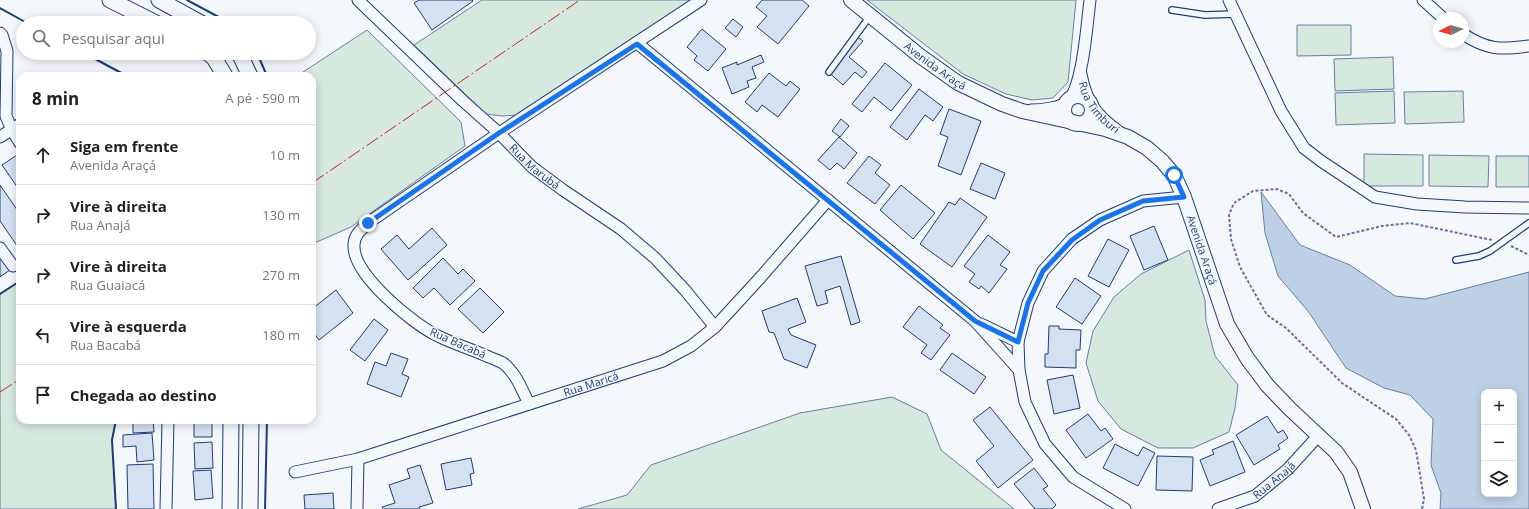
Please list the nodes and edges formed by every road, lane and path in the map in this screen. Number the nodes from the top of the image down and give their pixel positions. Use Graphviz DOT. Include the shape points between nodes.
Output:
graph roads {
  1 [pos="110,0"];
  2 [pos="159,0"];
  3 [pos="358,0"];
  4 [pos="701,0"];
  5 [pos="851,0"];
  6 [pos="1090,0"];
  7 [pos="1229,0"];
  8 [pos="1423,0"];
  9 [pos="1172,10"];
  10 [pos="1436,12"];
  11 [pos="1236,14"];
  12 [pos="142,16"];
  13 [pos="188,16"];
  14 [pos="870,16"];
  15 [pos="0,34"];
  16 [pos="1469,38"];
  17 [pos="637,44"];
  18 [pos="1529,46"];
  19 [pos="215,60"];
  20 [pos="242,60"];
  21 [pos="1080,71"];
  22 [pos="223,72"];
  23 [pos="248,72"];
  24 [pos="830,72"];
  25 [pos="1068,101"];
  26 [pos="1091,105"];
  27 [pos="1022,111"];
  28 [pos="1075,123"];
  29 [pos="16,127"];
  30 [pos="499,133"];
  31 [pos="0,137"];
  32 [pos="1128,138"];
  33 [pos="1184,197"];
  34 [pos="828,200"];
  35 [pos="1529,208"];
  36 [pos="1529,223"];
  37 [pos="1503,242"];
  38 [pos="0,248"];
  39 [pos="1529,255"];
  40 [pos="1456,260"];
  41 [pos="13,266"];
  42 [pos="975,321"];
  43 [pos="715,327"];
  44 [pos="1018,342"];
  45 [pos="1019,370"];
  46 [pos="529,404"];
  47 [pos="168,424"];
  48 [pos="231,424"];
  49 [pos="251,424"];
  50 [pos="1320,435"];
  51 [pos="358,459"];
  52 [pos="295,472"];
  53 [pos="166,509"];
  54 [pos="230,509"];
  55 [pos="250,509"];
  56 [pos="358,509"];
  57 [pos="1125,509"];
  58 [pos="1218,509"];
  59 [pos="1363,509"];
  60 [pos="1422,509"];
  1 -- 12 [label="main road"];
  2 -- 13 [label="main road"];
  3 -- 30 [label="street, Rua Marubá"];
  4 -- 17 [label="street, Rua Bacabá"];
  5 -- 14 [label="street, Avenida Araçá"];
  6 -- 21 [label="street, Rua Timburi"];
  7 -- 11 [label="street"];
  8 -- 10 [label="street"];
  9 -- 11 [label="lane" via="1205,15"];
  11 -- 35 [label="street" via="1281,111 1304,148 1375,197 1457,207"];
  14 -- 24 [label="lane"];
  14 -- 27 [label="street, Avenida Araçá" via="958,83"];
  15 -- 29 [label="street" via="7,51 6,116"];
  16 -- 18 [label="street" via="1494,48 1512,49"];
  17 -- 30 [label="street, Rua Bacabá"];
  17 -- 34 [label="street"];
  19 -- 22 [label="main road"];
  20 -- 23 [label="main road"];
  21 -- 25 [label="street, Rua Timburi" via="1075,89"];
  21 -- 26 [label="street, Rua Timburi" via="1084,90"];
  25 -- 26 [label="street" via="1080,97"];
  25 -- 27 [label="street" via="1053,107"];
  25 -- 28 [label="street" via="1066,114"];
  26 -- 28 [label="street" via="1092,113 1087,121"];
  26 -- 32 [label="street, Rua Timburi" via="1109,124"];
  27 -- 28 [label="street, Avenida Araçá"];
  28 -- 32 [label="street, Avenida Araçá" via="1104,129"];
  29 -- 31 [label="street"];
  30 -- 43 [label="street, Rua Marubá" via="532,167 621,229 656,258"];
  30 -- 46 [label="street, Rua Bacabá" via="368,223 356,234 353,246 358,261 374,285 400,310 435,335 503,364 517,379"];
  32 -- 33 [label="street, Avenida Araçá" via="1147,148 1162,161 1174,175"];
  33 -- 44 [label="street" via="1143,201 1100,220 1072,240 1043,271 1028,303"];
  33 -- 50 [label="street, Avenida Araçá" via="1227,324 1267,385"];
  34 -- 42 [label="street"];
  34 -- 43 [label="street, Rua Maricá"];
  36 -- 37 [label="lane"];
  37 -- 39 [label="path"];
  37 -- 40 [label="lane" via="1479,256"];
  37 -- 60 [label="path" via="1410,223 1382,226 1336,237 1303,213 1289,194 1277,189 1253,191 1234,203 1229,215 1231,239 1240,267 1267,315 1286,328 1342,383 1396,419 1409,435 1416,450 1424,499"];
  38 -- 41 [label="street"];
  42 -- 44 [label="street"];
  42 -- 45 [label="street"];
  43 -- 46 [label="street, Rua Maricá" via="691,346 664,361"];
  44 -- 45 [label="street"];
  45 -- 57 [label="street" via="1025,402 1045,444 1073,477"];
  46 -- 51 [label="street, Rua Maricá"];
  47 -- 53 [label="street"];
  48 -- 54 [label="main road"];
  49 -- 55 [label="main road"];
  50 -- 58 [label="street, Rua Anajá" via="1288,469 1255,496"];
  50 -- 59 [label="street, Avenida Araçá" via="1350,472"];
  51 -- 52 [label="street, Rua Maricá"];
  51 -- 56 [label="street"];
}
